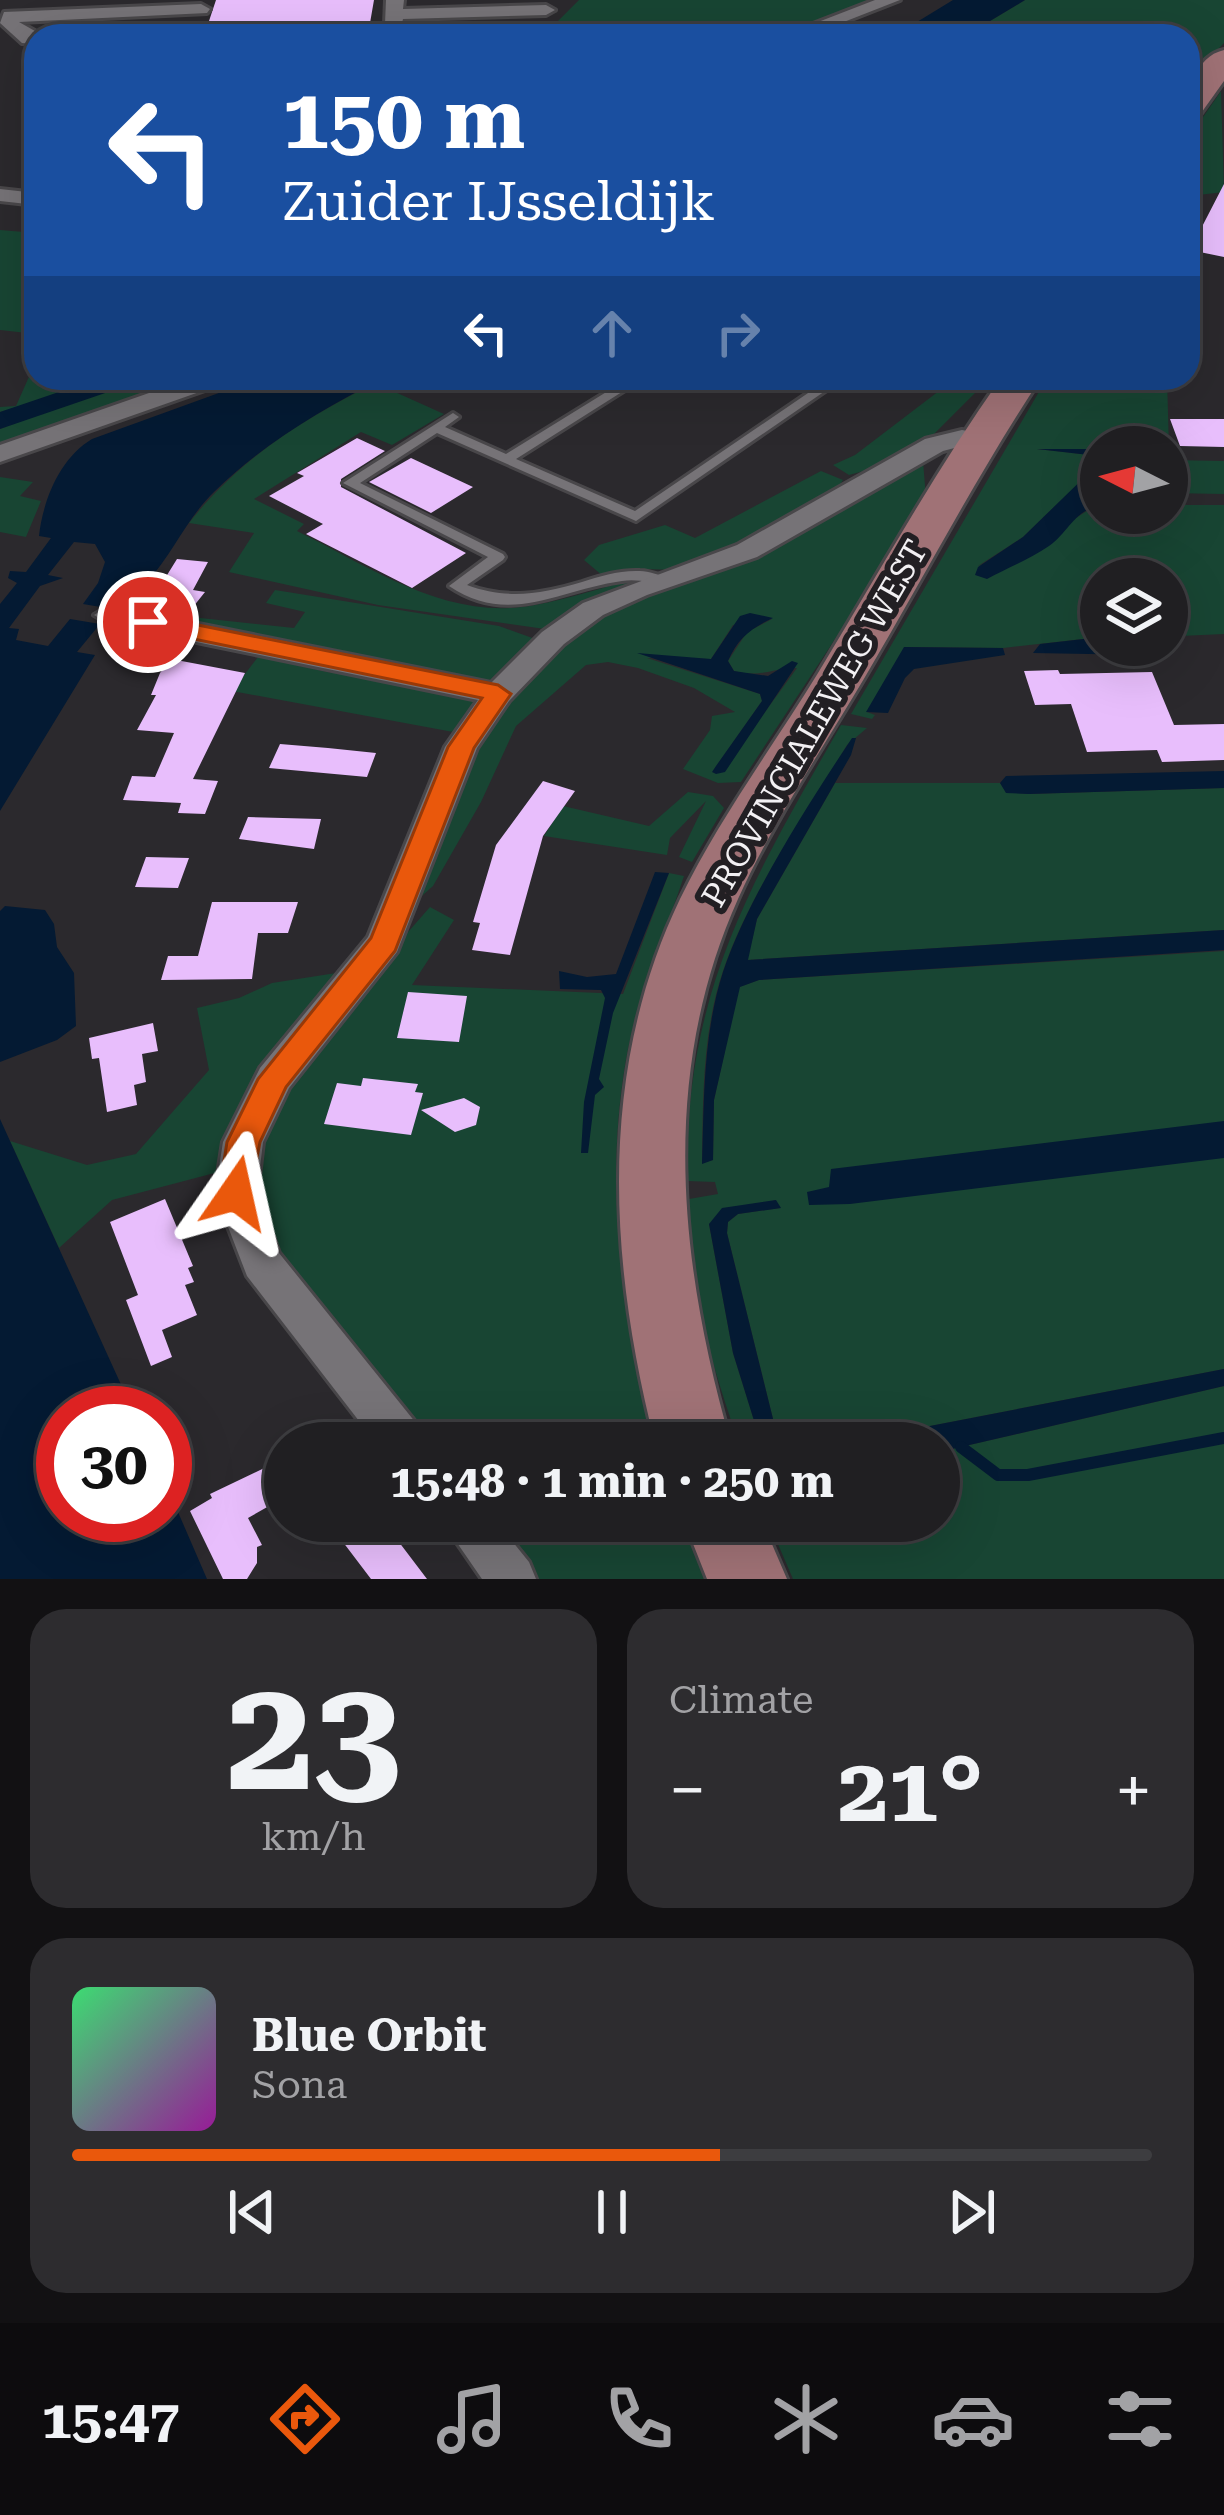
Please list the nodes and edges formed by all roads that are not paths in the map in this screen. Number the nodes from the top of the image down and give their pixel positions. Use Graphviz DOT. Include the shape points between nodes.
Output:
graph roads {
  1 [pos="32,0"];
  2 [pos="891,0"];
  3 [pos="79,6"];
  4 [pos="395,7"];
  5 [pos="201,9"];
  6 [pos="546,10"];
  7 [pos="2,17"];
  8 [pos="824,24"];
  9 [pos="1224,59"];
  10 [pos="1200,87"];
  11 [pos="182,390"];
  12 [pos="619,390"];
  13 [pos="821,390"];
  14 [pos="1013,390"];
  15 [pos="453,417"];
  16 [pos="436,428"];
  17 [pos="979,442"];
  18 [pos="0,454"];
  19 [pos="507,459"];
  20 [pos="663,581"];
  21 [pos="109,615"];
  22 [pos="498,694"];
  23 [pos="387,1422"];
  24 [pos="688,1422"];
  25 [pos="483,1542"];
  26 [pos="732,1542"];
  27 [pos="512,1579"];
  28 [pos="747,1579"];
  1 -- 7 [label="street"];
  2 -- 8 [label="street"];
  3 -- 5 [label="street"];
  3 -- 7 [label="street"];
  4 -- 6 [label="street"];
  9 -- 10 [label="main road"];
  11 -- 18 [label="street"];
  12 -- 19 [label="lane"];
  13 -- 19 [label="lane" via="636,518"];
  14 -- 17 [label="main road, PROVINCIALEWEG WEST"];
  15 -- 16 [label="lane"];
  16 -- 19 [label="lane"];
  16 -- 20 [label="lane" via="350,483 499,557 456,586 496,603 534,601 631,574"];
  17 -- 20 [label="street" via="934,445 748,551"];
  17 -- 24 [label="main road, PROVINCIALEWEG WEST" via="708,901 666,1015 650,1186 652,1259"];
  20 -- 22 [label="street" via="593,609"];
  21 -- 22 [label="street"];
  22 -- 23 [label="street" via="461,747 384,943 274,1079 243,1142 236,1193 262,1263"];
  25 -- 27 [label="street"];
  26 -- 28 [label="main road"];
}
